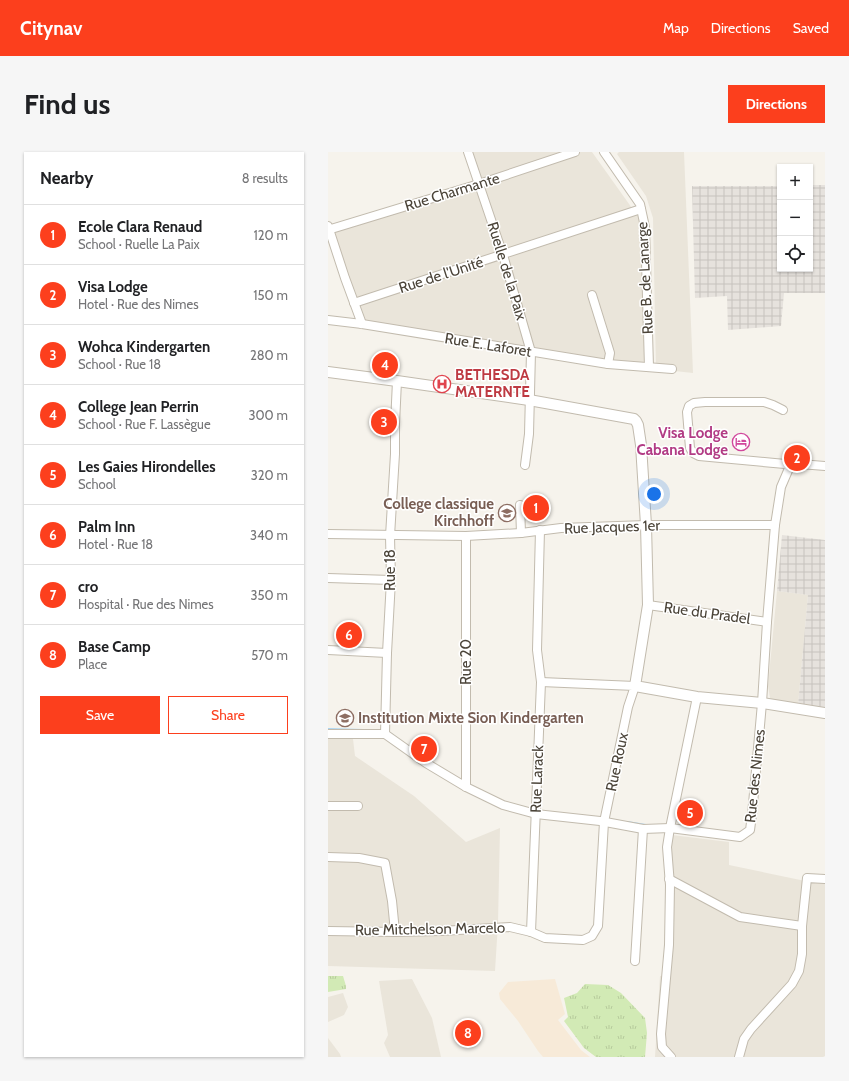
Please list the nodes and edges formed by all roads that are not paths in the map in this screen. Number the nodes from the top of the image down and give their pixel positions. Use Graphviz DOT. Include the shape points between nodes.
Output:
graph roads {
  1 [pos="468,152"];
  2 [pos="575,152"];
  3 [pos="604,152"];
  4 [pos="479,184"];
  5 [pos="641,209"];
  6 [pos="328,229"];
  7 [pos="503,255"];
  8 [pos="592,295"];
  9 [pos="354,303"];
  10 [pos="328,320"];
  11 [pos="362,324"];
  12 [pos="531,352"];
  13 [pos="608,364"];
  14 [pos="649,367"];
  15 [pos="672,369"];
  16 [pos="328,372"];
  17 [pos="397,381"];
  18 [pos="529,400"];
  19 [pos="783,410"];
  20 [pos="525,465"];
  21 [pos="790,466"];
  22 [pos="825,466"];
  23 [pos="520,505"];
  24 [pos="646,524"];
  25 [pos="776,525"];
  26 [pos="540,530"];
  27 [pos="521,533"];
  28 [pos="328,534"];
  29 [pos="390,536"];
  30 [pos="466,536"];
  31 [pos="328,578"];
  32 [pos="391,580"];
  33 [pos="648,605"];
  34 [pos="767,622"];
  35 [pos="328,650"];
  36 [pos="388,653"];
  37 [pos="541,682"];
  38 [pos="635,686"];
  39 [pos="697,697"];
  40 [pos="762,703"];
  41 [pos="825,713"];
  42 [pos="328,734"];
  43 [pos="385,734"];
  44 [pos="466,787"];
  45 [pos="328,806"];
  46 [pos="358,806"];
  47 [pos="536,814"];
  48 [pos="604,822"];
  49 [pos="670,828"];
  50 [pos="643,829"];
  51 [pos="328,857"];
  52 [pos="668,879"];
  53 [pos="825,879"];
  54 [pos="802,926"];
  55 [pos="328,931"];
  56 [pos="395,932"];
  57 [pos="531,932"];
  58 [pos="635,961"];
  59 [pos="671,1057"];
  60 [pos="739,1057"];
  1 -- 4 [label="street, Ruelle de la Paix"];
  2 -- 4 [label="street, Rue Charmante"];
  3 -- 5 [label="street, Rue B. de Lanarge"];
  4 -- 6 [label="street, Rue Charmante"];
  4 -- 7 [label="street, Ruelle de la Paix"];
  5 -- 7 [label="street, Rue de l'Unité"];
  5 -- 14 [label="street, Rue B. de Lanarge" via="645,227"];
  6 -- 9 [label="street"];
  7 -- 9 [label="street, Rue de l'Unité"];
  7 -- 12 [label="street, Ruelle de la Paix"];
  8 -- 13 [label="street" via="610,353"];
  9 -- 11 [label="street"];
  10 -- 11 [label="street, Rue E. Laforet"];
  11 -- 12 [label="street, Rue E. Laforet"];
  12 -- 13 [label="street, Rue E. Laforet"];
  12 -- 18 [label="street, Ruelle de la Paix"];
  13 -- 14 [label="street, Rue E. Laforet"];
  14 -- 15 [label="street, Rue E. Laforet"];
  16 -- 17 [label="street"];
  17 -- 18 [label="street"];
  17 -- 29 [label="street, Rue 18"];
  18 -- 20 [label="street, Ruelle de la Paix" via="529,434"];
  18 -- 24 [label="street, Rue Roux" via="636,421 641,445"];
  19 -- 21 [label="street" via="764,402 705,402 689,406 687,412 690,448 699,456"];
  21 -- 22 [label="street"];
  21 -- 25 [label="street, Rue des Nimes" via="781,487"];
  23 -- 27 [label="street"];
  24 -- 25 [label="street, Rue Jacques 1er"];
  24 -- 26 [label="street, Rue Jacques 1er"];
  24 -- 33 [label="street, Rue Roux"];
  25 -- 34 [label="street, Rue des Nimes"];
  26 -- 27 [label="street, Rue Jacques 1er"];
  26 -- 37 [label="street, Rue Larack" via="537,650"];
  27 -- 30 [label="street, Rue Jacques 1er"];
  28 -- 29 [label="street, Rue Jacques 1er"];
  29 -- 30 [label="street, Rue Jacques 1er"];
  29 -- 32 [label="street, Rue 18"];
  30 -- 44 [label="street, Rue 20"];
  31 -- 32 [label="street"];
  32 -- 36 [label="street, Rue 18"];
  33 -- 34 [label="street, Rue du Pradel"];
  33 -- 38 [label="street, Rue Roux"];
  34 -- 40 [label="street, Rue des Nimes"];
  35 -- 36 [label="street"];
  36 -- 43 [label="street, Rue 18"];
  37 -- 38 [label="street"];
  37 -- 47 [label="street, Rue Larack"];
  38 -- 39 [label="street"];
  38 -- 48 [label="street, Rue Roux" via="628,707"];
  39 -- 40 [label="street"];
  39 -- 49 [label="street"];
  40 -- 41 [label="street"];
  40 -- 49 [label="street, Rue des Nimes" via="750,830 740,837"];
  42 -- 43 [label="street"];
  43 -- 44 [label="street, Rue des Nimes"];
  44 -- 47 [label="street, Rue des Nimes" via="502,805"];
  45 -- 46 [label="street"];
  47 -- 48 [label="street, Rue des Nimes"];
  47 -- 57 [label="street, Rue Larack"];
  48 -- 50 [label="street, Rue des Nimes"];
  48 -- 57 [label="street, Rue Roux" via="598,926 592,936 583,940 553,939"];
  49 -- 50 [label="street, Rue des Nimes"];
  49 -- 52 [label="street" via="667,847"];
  50 -- 58 [label="street"];
  51 -- 56 [label="street" via="359,858 385,863"];
  52 -- 54 [label="street" via="740,917"];
  52 -- 59 [label="street" via="669,945 661,1034 662,1047"];
  53 -- 54 [label="street" via="806,878"];
  54 -- 60 [label="street" via="799,971 792,984 744,1039"];
  55 -- 56 [label="street, Rue Mitchelson Marcelo"];
  56 -- 57 [label="street, Rue Mitchelson Marcelo" via="510,927"];
}
